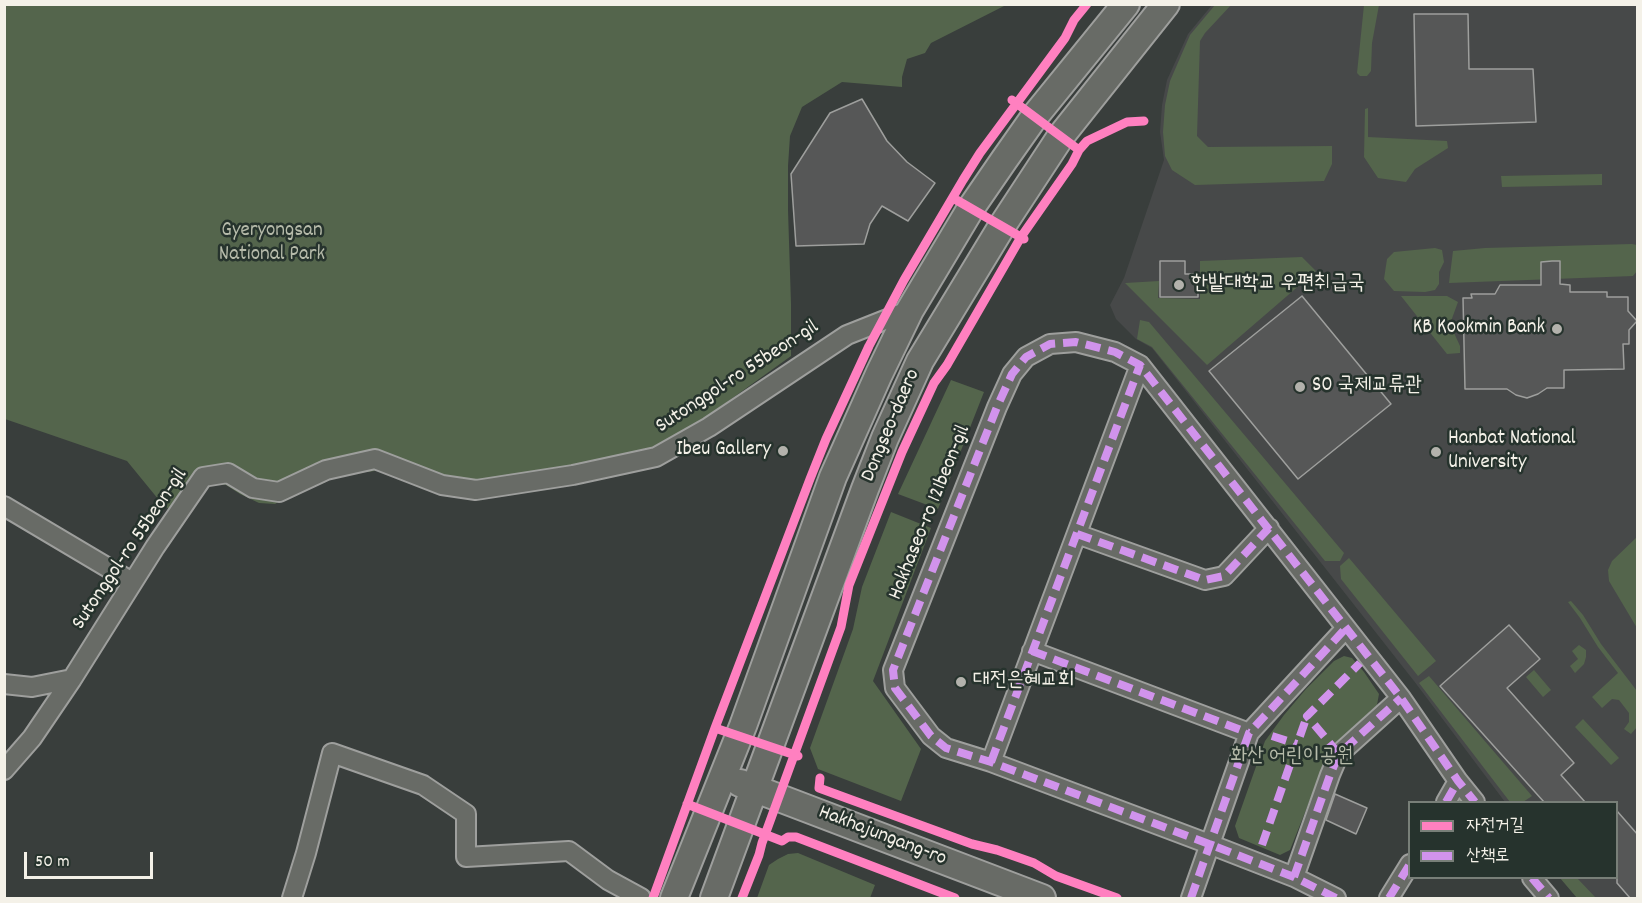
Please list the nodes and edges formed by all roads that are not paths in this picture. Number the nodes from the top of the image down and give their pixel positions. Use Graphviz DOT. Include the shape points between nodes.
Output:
graph roads {
  1 [pos="1126,4"];
  2 [pos="1166,4"];
  3 [pos="910,310"];
  4 [pos="1140,365"];
  5 [pos="4,506"];
  6 [pos="1269,528"];
  7 [pos="1077,534"];
  8 [pos="132,582"];
  9 [pos="1346,628"];
  10 [pos="1032,651"];
  11 [pos="72,679"];
  12 [pos="4,684"];
  13 [pos="1401,698"];
  14 [pos="1250,733"];
  15 [pos="991,762"];
  16 [pos="4,770"];
  17 [pos="723,776"];
  18 [pos="1458,781"];
  19 [pos="756,788"];
  20 [pos="1447,801"];
  21 [pos="1474,801"];
  22 [pos="1209,844"];
  23 [pos="1408,867"];
  24 [pos="1294,877"];
  25 [pos="1533,879"];
  26 [pos="292,898"];
  27 [pos="641,898"];
  28 [pos="674,898"];
  29 [pos="714,898"];
  30 [pos="1042,898"];
  31 [pos="1191,898"];
  32 [pos="1336,898"];
  33 [pos="1389,898"];
  34 [pos="1549,898"];
  1 -- 3 [label="street, Dongseo-daero" via="1004,160"];
  2 -- 19 [label="street, Dongseo-daero" via="1061,136 920,361 865,489"];
  3 -- 8 [label="street, Sutonggol-ro 55beon-gil" via="847,335 709,428 656,457 476,490 442,485 375,459 326,470 279,492 253,488 228,473 203,477"];
  3 -- 17 [label="street, Dongseo-daero" via="833,477"];
  4 -- 6 [label="street, Hakhaseo-ro 121beon-gil"];
  4 -- 7 [label="street"];
  4 -- 15 [label="street, Hakhaseo-ro 121beon-gil" via="1115,352 1076,342 1050,344 1026,357 1012,374 893,670 895,688 931,736 946,748"];
  5 -- 8 [label="street"];
  6 -- 7 [label="street" via="1224,576 1205,580"];
  6 -- 9 [label="street, Hakhaseo-ro 121beon-gil"];
  7 -- 10 [label="street"];
  8 -- 11 [label="street, Sutonggol-ro 55beon-gil"];
  9 -- 13 [label="street, Hakhaseo-ro 121beon-gil"];
  9 -- 14 [label="street"];
  10 -- 14 [label="street"];
  10 -- 15 [label="street"];
  11 -- 12 [label="street" via="32,687"];
  11 -- 16 [label="street, Sutonggol-ro 55beon-gil" via="32,738"];
  13 -- 18 [label="street, Hakhaseo-ro 121beon-gil"];
  13 -- 24 [label="street" via="1339,754"];
  14 -- 22 [label="street"];
  15 -- 22 [label="street, Hakhaseo-ro 121beon-gil"];
  17 -- 19 [label="street, Hakhajungang-ro"];
  17 -- 28 [label="street, Dongseo-daero"];
  18 -- 20 [label="street"];
  18 -- 21 [label="street, Hakhaseo-ro 121beon-gil"];
  19 -- 29 [label="street, Dongseo-daero"];
  19 -- 30 [label="street, Hakhajungang-ro"];
  22 -- 24 [label="street, Hakhaseo-ro 121beon-gil"];
  22 -- 31 [label="street"];
  23 -- 33 [label="street"];
  24 -- 32 [label="street, Hakhaseo-ro 121beon-gil"];
  25 -- 34 [label="street"];
  26 -- 27 [label="street" via="332,753 423,785 466,814 466,857 569,851"];
}
